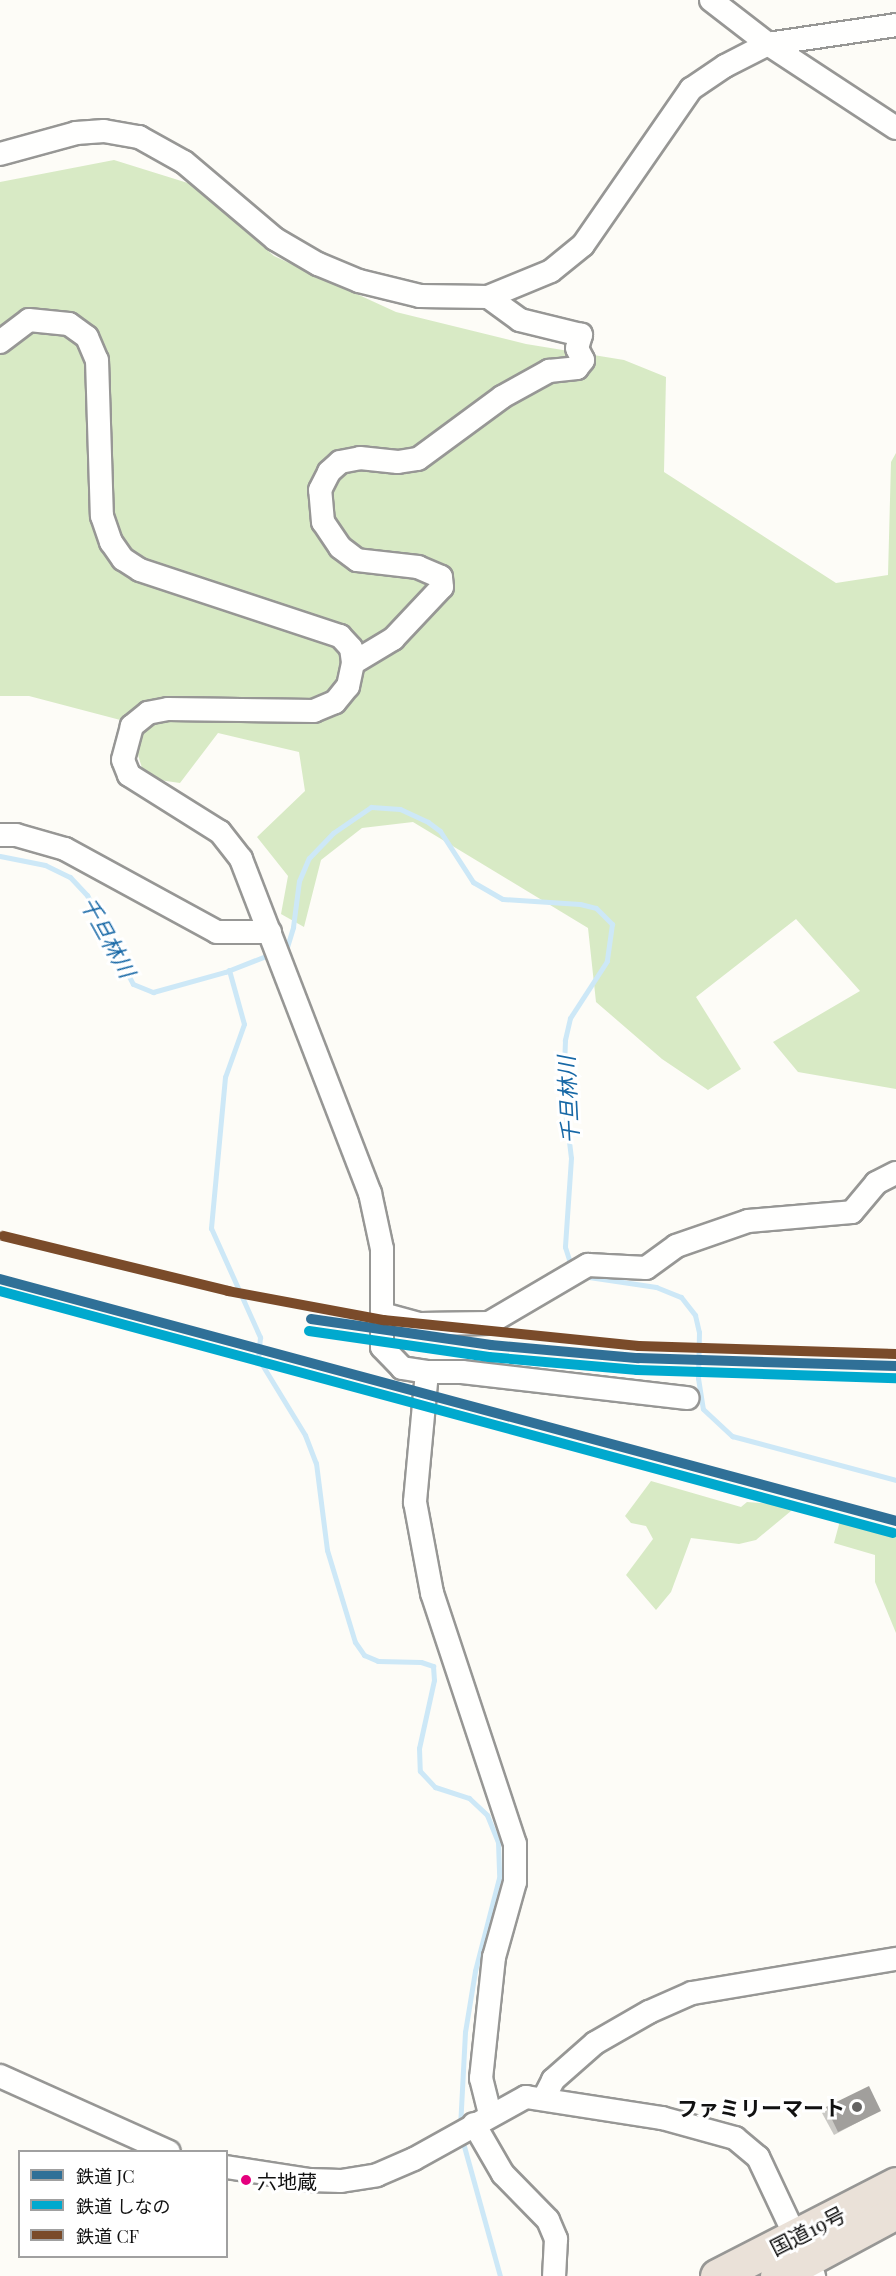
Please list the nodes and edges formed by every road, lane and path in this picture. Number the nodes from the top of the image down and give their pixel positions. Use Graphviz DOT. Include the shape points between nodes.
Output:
graph roads {
  1 [pos="711,0"];
  2 [pos="896,25"];
  3 [pos="768,44"];
  4 [pos="896,128"];
  5 [pos="0,154"];
  6 [pos="488,297"];
  7 [pos="0,342"];
  8 [pos="353,663"];
  9 [pos="0,835"];
  10 [pos="271,936"];
  11 [pos="896,1173"];
  12 [pos="382,1314"];
  13 [pos="427,1372"];
  14 [pos="688,1398"];
  15 [pos="896,1959"];
  16 [pos="0,2076"];
  17 [pos="544,2098"];
  18 [pos="479,2121"];
  19 [pos="167,2150"];
  20 [pos="228,2167"];
  21 [pos="896,2184"];
  22 [pos="896,2212"];
  23 [pos="805,2258"];
  24 [pos="554,2276"];
  25 [pos="717,2276"];
  26 [pos="777,2276"];
  1 -- 3 [label="street"];
  2 -- 3 [label="street"];
  3 -- 4 [label="street"];
  3 -- 6 [label="street" via="691,89 582,245 551,271"];
  5 -- 6 [label="street" via="76,133 104,130 139,137 184,162 275,239 318,264 359,281 420,296"];
  6 -- 8 [label="street" via="520,320 581,335 577,348 583,360 577,368 549,370 502,398 418,459 398,462 360,458 340,462 329,472 320,489 323,522 340,547 357,560 418,567 441,577 442,587 393,639"];
  7 -- 8 [label="street" via="29,320 69,324 87,337 97,360 102,516 111,542 123,559 140,570 340,636 351,648"];
  8 -- 10 [label="street" via="348,686 334,702 314,711 168,709 148,713 132,726 126,742 123,760 129,775 220,832 241,860"];
  9 -- 10 [label="street" via="65,849 217,932"];
  10 -- 12 [label="street" via="370,1193 382,1249"];
  11 -- 12 [label="street" via="876,1183 852,1212 748,1221 676,1246 646,1268 588,1265 489,1323 420,1324"];
  12 -- 13 [label="street" via="382,1347 402,1368"];
  13 -- 14 [label="street" via="462,1372"];
  13 -- 18 [label="street" via="415,1502 423,1548 432,1593 515,1844 515,1882 494,1957"];
  15 -- 17 [label="street" via="692,1993 595,2043 553,2080"];
  16 -- 19 [label="street"];
  17 -- 18 [label="street" via="517,2099"];
  17 -- 23 [label="street" via="662,2118 735,2138 758,2157"];
  18 -- 20 [label="street" via="377,2175 341,2181 276,2177"];
  18 -- 24 [label="street" via="503,2174 548,2220 556,2239"];
  21 -- 23 [label="highway, 国道19号"];
  22 -- 23 [label="highway, 国道19号"];
  23 -- 25 [label="highway, 国道19号"];
  23 -- 26 [label="highway, 国道19号"];
}
